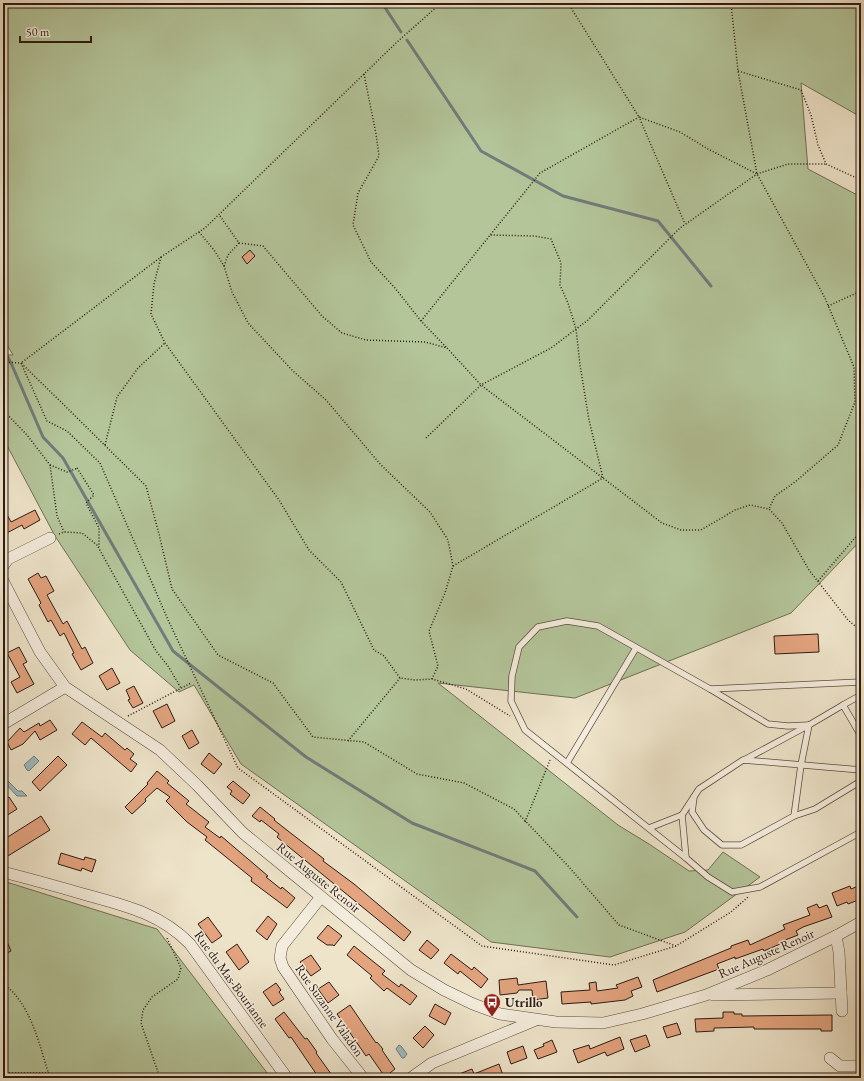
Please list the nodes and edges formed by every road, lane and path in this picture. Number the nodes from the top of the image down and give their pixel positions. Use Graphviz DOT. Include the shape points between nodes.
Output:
graph roads {
  1 [pos="441,3"];
  2 [pos="568,3"];
  3 [pos="731,3"];
  4 [pos="738,70"];
  5 [pos="364,74"];
  6 [pos="639,117"];
  7 [pos="826,164"];
  8 [pos="757,174"];
  9 [pos="861,180"];
  10 [pos="220,216"];
  11 [pos="685,224"];
  12 [pos="199,232"];
  13 [pos="490,235"];
  14 [pos="239,243"];
  15 [pos="161,258"];
  16 [pos="224,266"];
  17 [pos="861,291"];
  18 [pos="828,307"];
  19 [pos="421,321"];
  20 [pos="576,329"];
  21 [pos="165,343"];
  22 [pos="447,348"];
  23 [pos="3,362"];
  24 [pos="20,363"];
  25 [pos="481,385"];
  26 [pos="3,410"];
  27 [pos="426,438"];
  28 [pos="105,446"];
  29 [pos="50,465"];
  30 [pos="603,478"];
  31 [pos="768,509"];
  32 [pos="64,532"];
  33 [pos="861,532"];
  34 [pos="50,538"];
  35 [pos="99,548"];
  36 [pos="3,566"];
  37 [pos="453,566"];
  38 [pos="3,581"];
  39 [pos="818,581"];
  40 [pos="861,631"];
  41 [pos="636,648"];
  42 [pos="400,678"];
  43 [pos="432,679"];
  44 [pos="861,682"];
  45 [pos="191,684"];
  46 [pos="65,687"];
  47 [pos="182,688"];
  48 [pos="710,689"];
  49 [pos="861,695"];
  50 [pos="843,705"];
  51 [pos="117,722"];
  52 [pos="3,724"];
  53 [pos="522,724"];
  54 [pos="809,725"];
  55 [pos="861,736"];
  56 [pos="348,741"];
  57 [pos="553,752"];
  58 [pos="743,760"];
  59 [pos="567,763"];
  60 [pos="801,765"];
  61 [pos="861,770"];
  62 [pos="861,781"];
  63 [pos="694,797"];
  64 [pos="682,815"];
  65 [pos="794,816"];
  66 [pos="526,822"];
  67 [pos="649,828"];
  68 [pos="861,832"];
  69 [pos="686,858"];
  70 [pos="3,872"];
  71 [pos="760,887"];
  72 [pos="321,897"];
  73 [pos="164,922"];
  74 [pos="861,922"];
  75 [pos="836,936"];
  76 [pos="676,946"];
  77 [pos="3,984"];
  78 [pos="841,992"];
  79 [pos="706,994"];
  80 [pos="842,1011"];
  81 [pos="536,1020"];
  82 [pos="830,1058"];
  83 [pos="861,1066"];
  84 [pos="3,1073"];
  85 [pos="49,1073"];
  86 [pos="43,1078"];
  87 [pos="50,1078"];
  88 [pos="160,1078"];
  89 [pos="287,1078"];
  90 [pos="363,1078"];
  91 [pos="411,1078"];
  1 -- 5 [label="path"];
  2 -- 6 [label="path"];
  3 -- 4 [label="path"];
  4 -- 7 [label="path" via="802,90"];
  4 -- 8 [label="path"];
  5 -- 12 [label="path"];
  5 -- 19 [label="path" via="379,156 358,193 353,225 371,262"];
  6 -- 8 [label="path" via="680,132"];
  6 -- 11 [label="path"];
  6 -- 13 [label="path" via="540,173"];
  7 -- 8 [label="path" via="788,164"];
  7 -- 9 [label="path"];
  8 -- 11 [label="path"];
  8 -- 18 [label="path"];
  10 -- 14 [label="path"];
  11 -- 20 [label="path"];
  12 -- 15 [label="path"];
  12 -- 16 [label="path"];
  13 -- 19 [label="path"];
  13 -- 20 [label="path" via="551,239 561,263 560,285"];
  14 -- 16 [label="path" via="228,255"];
  14 -- 22 [label="path" via="263,246 322,316 342,333 366,340 425,342"];
  15 -- 21 [label="path" via="154,284 151,314"];
  15 -- 24 [label="path"];
  16 -- 37 [label="path" via="232,292 248,322 293,371 326,400 381,465 430,512 448,540"];
  17 -- 18 [label="path"];
  18 -- 31 [label="path" via="854,367 855,402 838,445 795,482 774,496"];
  19 -- 22 [label="path"];
  20 -- 25 [label="path" via="551,348"];
  20 -- 30 [label="path" via="589,420"];
  21 -- 28 [label="path" via="138,368 117,397"];
  21 -- 42 [label="path" via="279,500 308,550 340,582 374,650 384,656"];
  22 -- 25 [label="path"];
  23 -- 24 [label="path"];
  24 -- 28 [label="path"];
  24 -- 76 [label="path" via="47,421 67,430 100,463 169,622 238,768 482,946 614,965"];
  25 -- 27 [label="path"];
  25 -- 30 [label="path"];
  26 -- 29 [label="path"];
  28 -- 56 [label="path" via="146,486 172,590 218,655 273,684 313,737"];
  29 -- 32 [label="path" via="57,516"];
  29 -- 35 [label="path" via="67,472 78,468 94,495 86,503 99,528"];
  30 -- 31 [label="path" via="662,523 681,530 701,530 734,510 750,505"];
  30 -- 37 [label="path"];
  31 -- 39 [label="path" via="782,523"];
  32 -- 34 [label="path"];
  32 -- 35 [label="path" via="82,533"];
  33 -- 39 [label="path"];
  34 -- 36 [label="street" via="8,559"];
  35 -- 47 [label="path" via="156,651"];
  37 -- 43 [label="path" via="429,631 438,666"];
  38 -- 46 [label="street, Rue Auguste Renoir" via="40,652"];
  39 -- 40 [label="path" via="848,620"];
  41 -- 48 [label="lane"];
  41 -- 53 [label="lane" via="598,626 567,622 538,627 519,647 512,676 511,701"];
  41 -- 59 [label="lane"];
  42 -- 43 [label="path"];
  42 -- 56 [label="path"];
  43 -- 53 [label="path" via="466,689"];
  44 -- 48 [label="lane"];
  45 -- 47 [label="path"];
  46 -- 51 [label="street, Rue Auguste Renoir"];
  46 -- 52 [label="street"];
  47 -- 51 [label="path"];
  48 -- 54 [label="lane" via="768,724"];
  49 -- 50 [label="lane"];
  50 -- 54 [label="lane"];
  50 -- 55 [label="lane"];
  51 -- 72 [label="street, Rue Auguste Renoir" via="160,750 243,833"];
  53 -- 57 [label="lane" via="525,730"];
  54 -- 58 [label="lane"];
  54 -- 60 [label="lane"];
  56 -- 66 [label="path" via="364,742 417,774 464,783 514,809"];
  57 -- 59 [label="lane"];
  57 -- 66 [label="path"];
  58 -- 60 [label="lane"];
  58 -- 63 [label="lane" via="699,789"];
  59 -- 67 [label="lane"];
  60 -- 61 [label="lane"];
  60 -- 65 [label="lane"];
  62 -- 65 [label="lane" via="815,810"];
  63 -- 64 [label="lane"];
  63 -- 65 [label="lane" via="692,812 704,830 722,845 742,845"];
  64 -- 67 [label="lane"];
  64 -- 69 [label="lane"];
  66 -- 76 [label="path" via="570,867 619,925"];
  67 -- 69 [label="lane"];
  68 -- 71 [label="lane"];
  69 -- 71 [label="lane" via="708,877 732,892"];
  70 -- 73 [label="street, Rue du Mas-Bourianne" via="135,908"];
  71 -- 76 [label="path" via="731,912"];
  72 -- 81 [label="street, Rue Auguste Renoir" via="411,970 444,990 500,1014"];
  72 -- 90 [label="street, Rue Suzanne Valadon" via="282,946 280,958 283,967 332,1039"];
  73 -- 88 [label="path" via="165,935 181,968 178,979 152,996 143,1010 141,1023"];
  73 -- 89 [label="street, Rue du Mas-Bourianne" via="179,932 190,944"];
  74 -- 75 [label="street, Rue Auguste Renoir"];
  75 -- 78 [label="street"];
  75 -- 79 [label="street, Rue Auguste Renoir" via="768,970"];
  77 -- 85 [label="path" via="18,997 28,1012"];
  78 -- 79 [label="street, Rue Auguste Renoir"];
  78 -- 80 [label="street"];
  79 -- 81 [label="street, Rue Auguste Renoir" via="603,1023"];
  81 -- 91 [label="street" via="432,1063"];
  82 -- 83 [label="street" via="840,1066"];
  84 -- 85 [label="path"];
  85 -- 86 [label="path"];
  85 -- 87 [label="path"];
}
